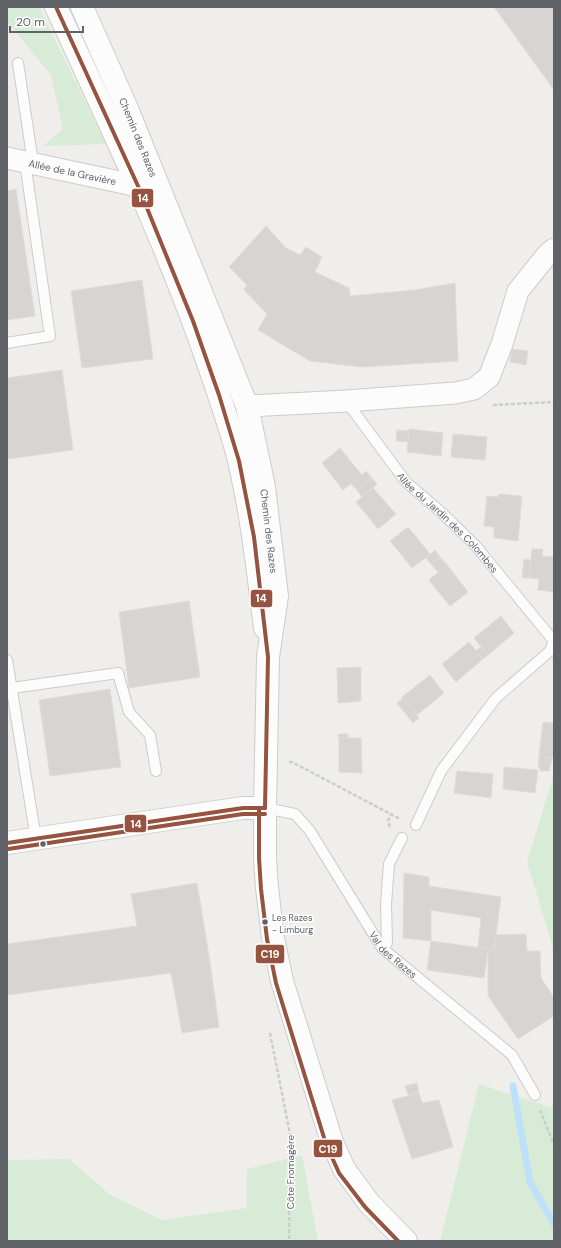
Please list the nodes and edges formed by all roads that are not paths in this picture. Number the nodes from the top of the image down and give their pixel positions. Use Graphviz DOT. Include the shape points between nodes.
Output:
graph roads {
  1 [pos="56,7"];
  2 [pos="82,7"];
  3 [pos="18,63"];
  4 [pos="22,161"];
  5 [pos="138,186"];
  6 [pos="554,249"];
  7 [pos="191,269"];
  8 [pos="193,321"];
  9 [pos="7,343"];
  10 [pos="346,401"];
  11 [pos="247,406"];
  12 [pos="554,640"];
  13 [pos="268,657"];
  14 [pos="7,660"];
  15 [pos="12,688"];
  16 [pos="12,718"];
  17 [pos="156,771"];
  18 [pos="265,808"];
  19 [pos="416,825"];
  20 [pos="402,838"];
  21 [pos="36,839"];
  22 [pos="7,843"];
  23 [pos="382,948"];
  24 [pos="535,1095"];
  25 [pos="406,1241"];
  1 -- 5 [label="street, Chemin des Razes"];
  2 -- 7 [label="street, Chemin des Razes" via="128,111"];
  3 -- 4 [label="lane"];
  4 -- 5 [label="street, Allée de la Gravière"];
  4 -- 9 [label="lane" via="50,336"];
  5 -- 7 [label="street, Chemin des Razes"];
  5 -- 8 [label="street, Chemin des Razes"];
  6 -- 10 [label="street" via="518,291 489,377 474,389 455,393"];
  7 -- 11 [label="street, Chemin des Razes"];
  8 -- 11 [label="street, Chemin des Razes"];
  8 -- 13 [label="street, Chemin des Razes" via="239,461 254,537"];
  10 -- 11 [label="street"];
  10 -- 12 [label="lane, Allée du Jardin des Colombes" via="406,482 475,545"];
  11 -- 13 [label="street, Chemin des Razes" via="264,487 277,596"];
  12 -- 19 [label="lane, Allée du Jardin des Colombes" via="550,651 496,698 441,771"];
  13 -- 18 [label="street, Chemin des Razes"];
  14 -- 15 [label="lane"];
  15 -- 16 [label="lane"];
  15 -- 17 [label="lane" via="118,673 129,712 150,735"];
  16 -- 21 [label="lane"];
  18 -- 21 [label="street" via="244,808"];
  18 -- 23 [label="lane, Val des Razes" via="295,814 310,831"];
  18 -- 25 [label="street, Chemin des Razes" via="267,888 272,938 282,981 332,1142 344,1169 369,1203"];
  20 -- 23 [label="lane" via="389,864 387,943"];
  21 -- 22 [label="street"];
  23 -- 24 [label="lane, Val des Razes" via="512,1055"];
}
